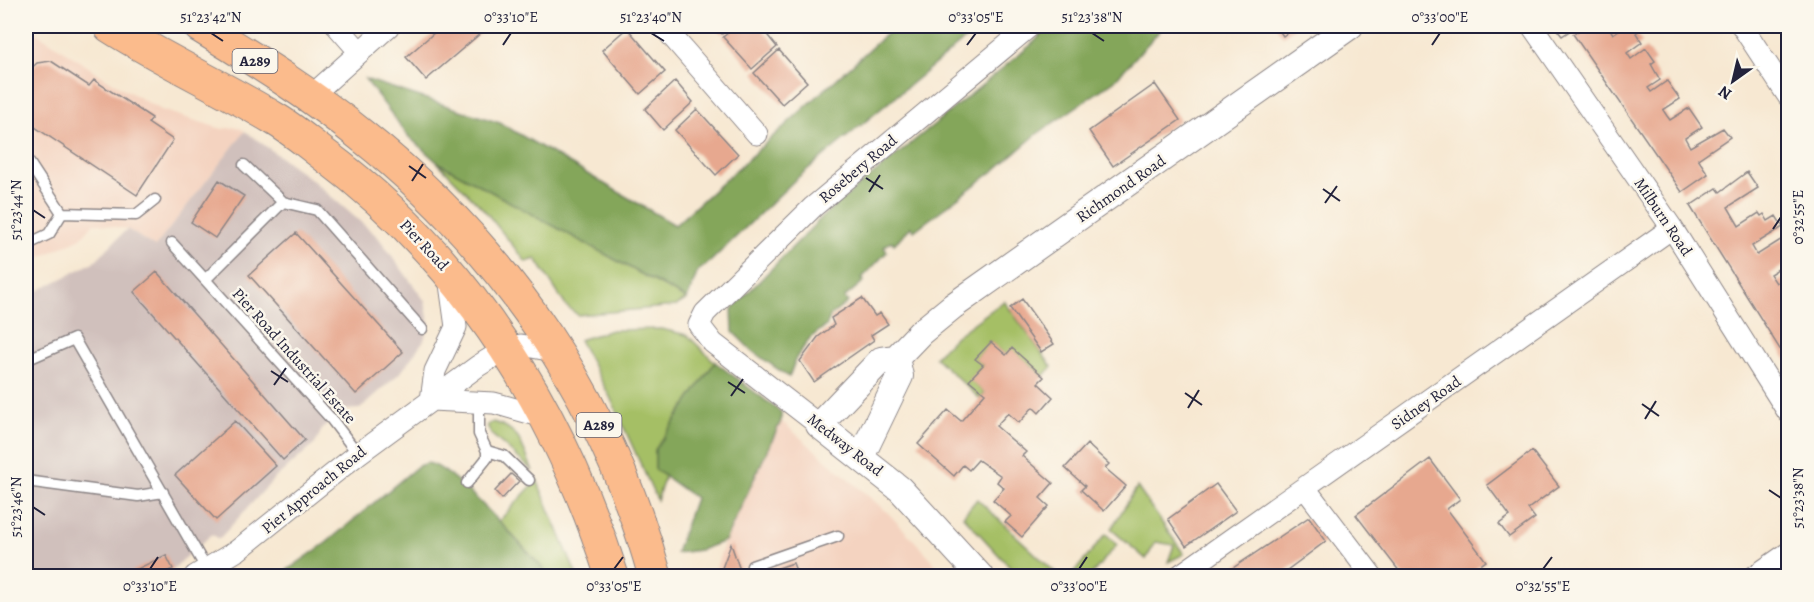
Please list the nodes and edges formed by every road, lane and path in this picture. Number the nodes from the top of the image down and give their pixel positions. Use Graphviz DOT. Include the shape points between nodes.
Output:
graph roads {
  1 [pos="110,26"];
  2 [pos="200,26"];
  3 [pos="338,26"];
  4 [pos="388,26"];
  5 [pos="663,26"];
  6 [pos="1030,26"];
  7 [pos="1350,26"];
  8 [pos="1532,26"];
  9 [pos="1742,26"];
  10 [pos="359,51"];
  11 [pos="1781,67"];
  12 [pos="1788,96"];
  13 [pos="310,97"];
  14 [pos="757,134"];
  15 [pos="26,158"];
  16 [pos="244,165"];
  17 [pos="155,200"];
  18 [pos="283,202"];
  19 [pos="62,213"];
  20 [pos="1672,228"];
  21 [pos="172,243"];
  22 [pos="26,245"];
  23 [pos="448,271"];
  24 [pos="206,279"];
  25 [pos="699,325"];
  26 [pos="422,329"];
  27 [pos="507,348"];
  28 [pos="560,353"];
  29 [pos="896,358"];
  30 [pos="26,360"];
  31 [pos="431,400"];
  32 [pos="479,403"];
  33 [pos="1788,412"];
  34 [pos="547,418"];
  35 [pos="819,425"];
  36 [pos="487,451"];
  37 [pos="358,454"];
  38 [pos="861,457"];
  39 [pos="529,480"];
  40 [pos="26,481"];
  41 [pos="467,483"];
  42 [pos="1305,488"];
  43 [pos="163,492"];
  44 [pos="838,536"];
  45 [pos="1788,553"];
  46 [pos="752,566"];
  47 [pos="201,573"];
  48 [pos="612,576"];
  49 [pos="655,576"];
  50 [pos="980,576"];
  51 [pos="1179,576"];
  52 [pos="1372,576"];
  53 [pos="1755,576"];
  1 -- 23 [label="main road, Pier Road / A289" via="277,120 380,200"];
  2 -- 13 [label="main road, A289"];
  3 -- 10 [label="street"];
  4 -- 10 [label="street"];
  5 -- 14 [label="street"];
  6 -- 25 [label="street, Rosebery Road" via="813,207 705,313"];
  7 -- 29 [label="street, Richmond Road" via="953,306"];
  8 -- 20 [label="street, Milburn Road"];
  9 -- 11 [label="street"];
  10 -- 13 [label="street"];
  11 -- 12 [label="street"];
  13 -- 28 [label="main road, A289" via="396,163 455,220 505,277"];
  15 -- 19 [label="lane"];
  16 -- 18 [label="lane"];
  17 -- 19 [label="lane" via="136,215"];
  18 -- 24 [label="lane"];
  18 -- 26 [label="lane" via="317,210"];
  19 -- 22 [label="lane" via="49,234"];
  20 -- 33 [label="street, Milburn Road"];
  20 -- 42 [label="street, Sidney Road"];
  21 -- 24 [label="lane, Pier Road Industrial Estate"];
  23 -- 27 [label="main road, Pier Road / A289"];
  23 -- 31 [label="street" via="456,327 435,371"];
  24 -- 37 [label="lane, Pier Road Industrial Estate" via="325,411"];
  25 -- 35 [label="street, Medway Road" via="713,344"];
  27 -- 28 [label="street" via="537,346"];
  27 -- 31 [label="street, Pier Approach Road"];
  27 -- 34 [label="main road, Pier Road / A289"];
  28 -- 49 [label="main road, A289" via="605,437 633,505"];
  29 -- 35 [label="street, Richmond Road" via="881,360"];
  29 -- 38 [label="street" via="900,376"];
  30 -- 43 [label="lane" via="74,339"];
  31 -- 32 [label="street"];
  31 -- 37 [label="street, Pier Approach Road"];
  32 -- 34 [label="street" via="494,403"];
  32 -- 36 [label="lane" via="479,434"];
  34 -- 48 [label="main road, Pier Road / A289"];
  35 -- 38 [label="street, Medway Road"];
  36 -- 39 [label="lane" via="504,456"];
  36 -- 41 [label="lane" via="487,458"];
  37 -- 47 [label="street, Pier Approach Road" via="238,550"];
  38 -- 50 [label="street, Medway Road" via="900,489"];
  40 -- 43 [label="lane" via="138,496"];
  42 -- 51 [label="street, Sidney Road"];
  42 -- 52 [label="street"];
  43 -- 47 [label="lane"];
  44 -- 46 [label="lane"];
  45 -- 53 [label="street"];
}
